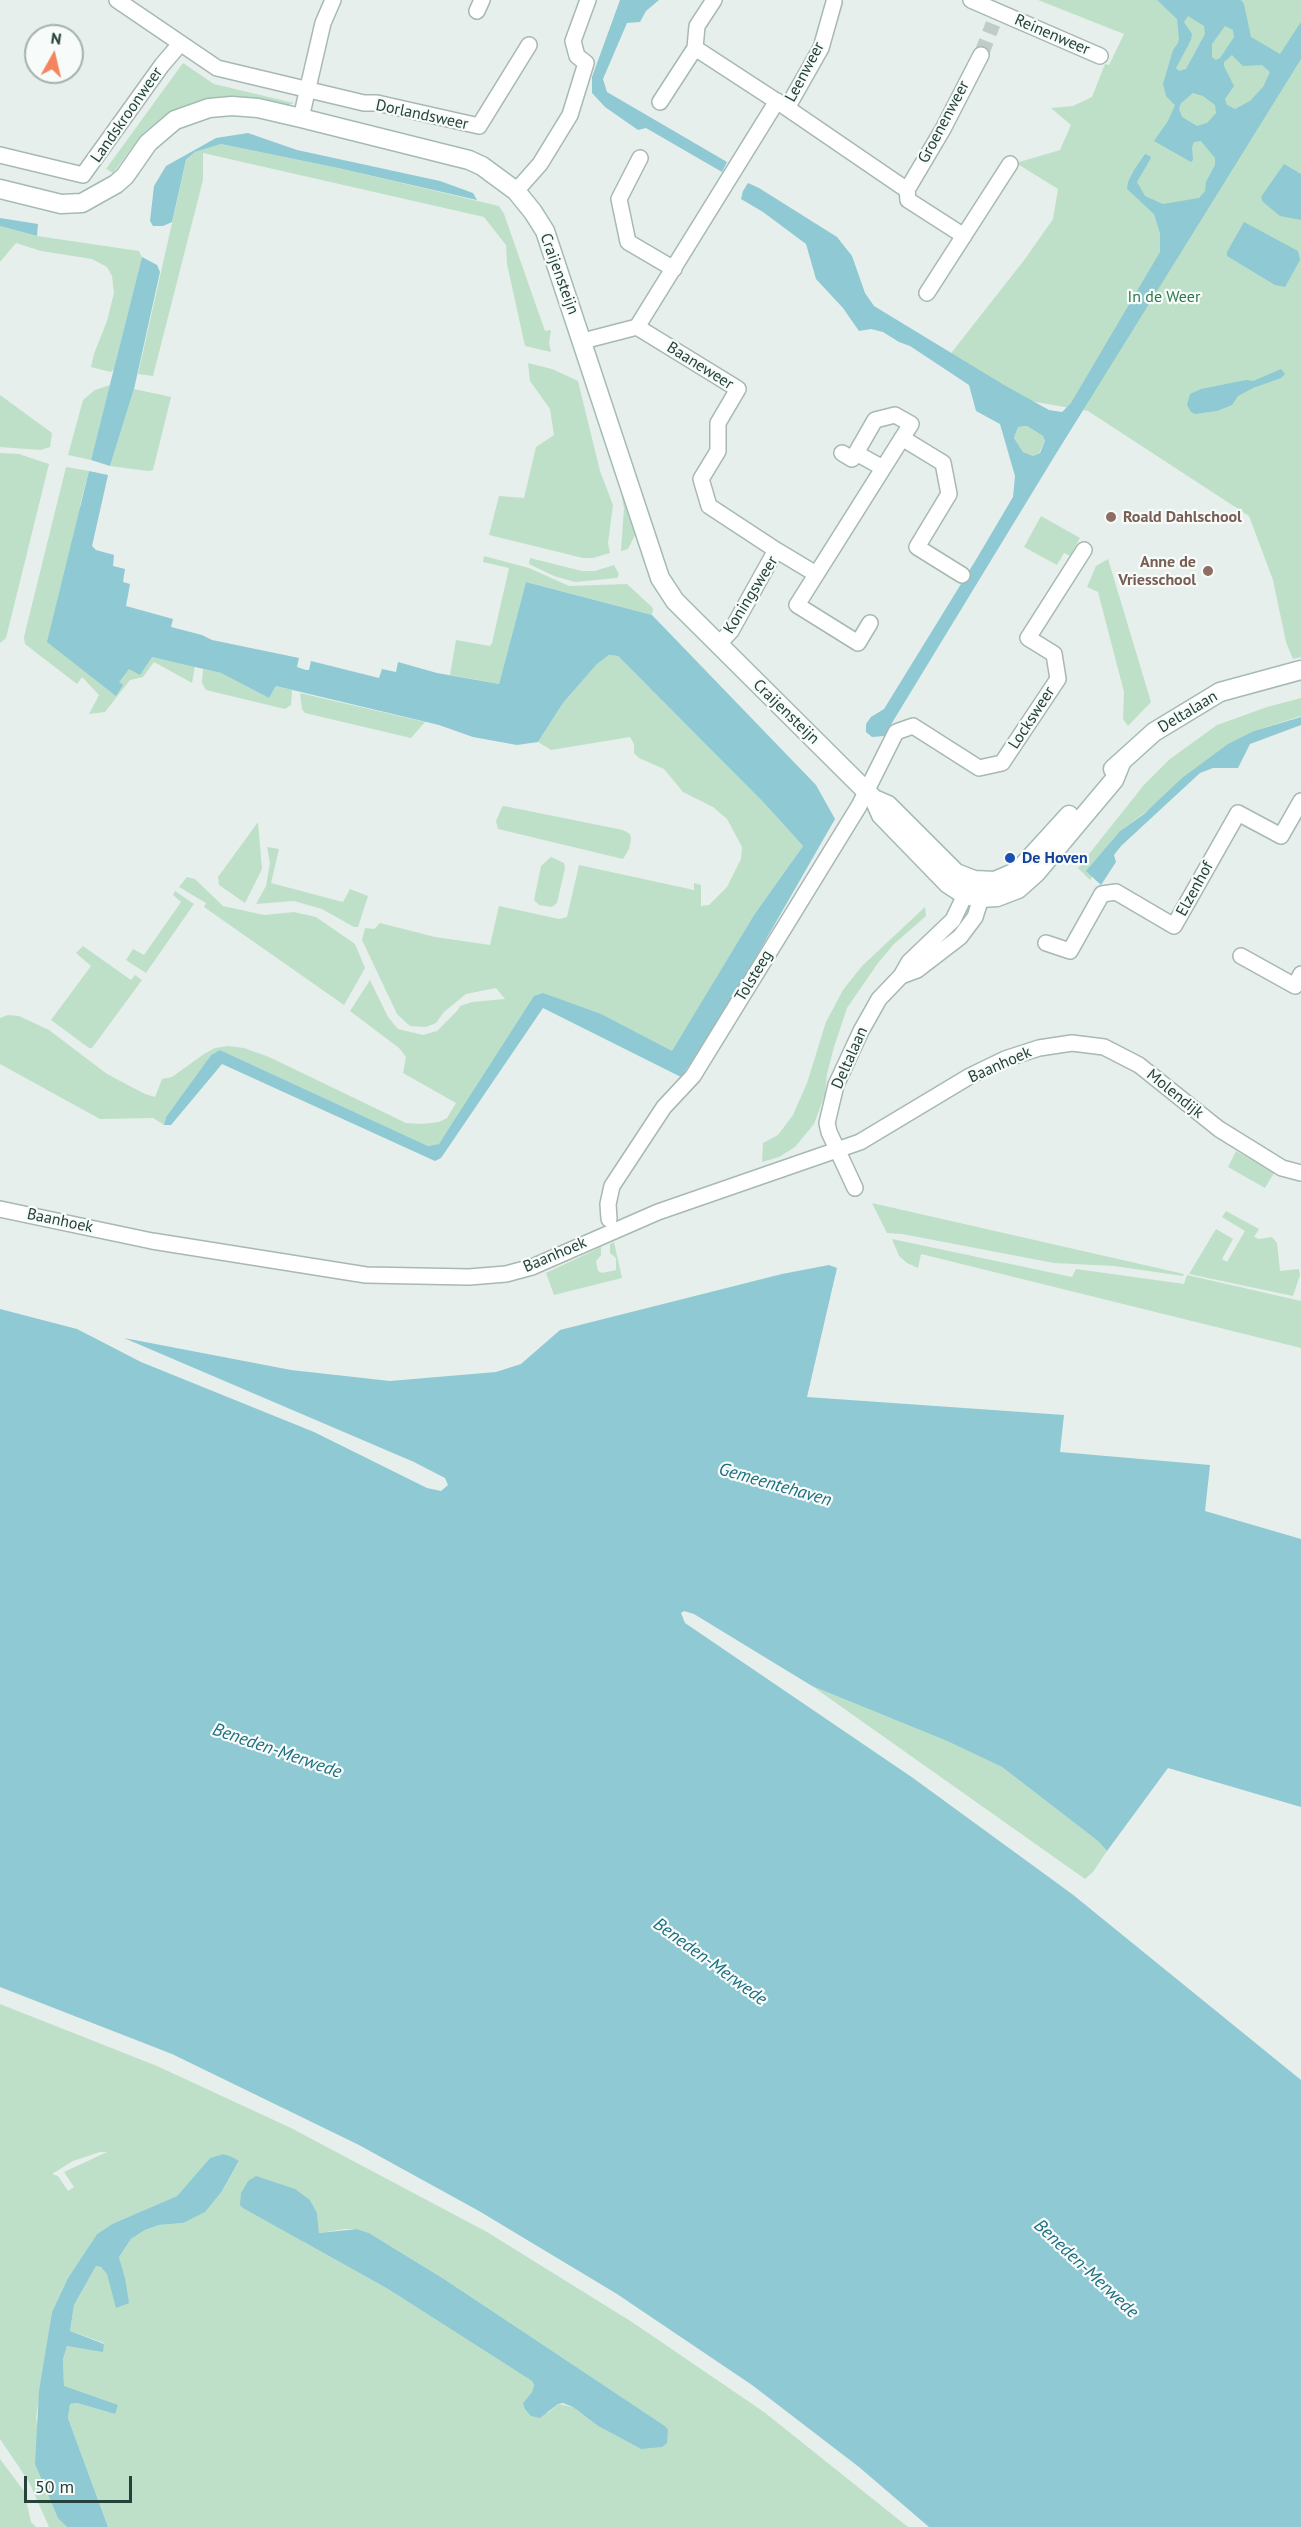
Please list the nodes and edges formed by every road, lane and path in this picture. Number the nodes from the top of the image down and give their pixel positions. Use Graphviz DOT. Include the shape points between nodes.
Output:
graph roads {
  1 [pos="117,0"];
  2 [pos="333,0"];
  3 [pos="588,0"];
  4 [pos="714,0"];
  5 [pos="970,0"];
  6 [pos="834,2"];
  7 [pos="180,44"];
  8 [pos="529,45"];
  9 [pos="695,48"];
  10 [pos="981,55"];
  11 [pos="1100,56"];
  12 [pos="307,90"];
  13 [pos="660,102"];
  14 [pos="782,104"];
  15 [pos="301,118"];
  16 [pos="0,155"];
  17 [pos="640,158"];
  18 [pos="1010,164"];
  19 [pos="0,189"];
  20 [pos="907,190"];
  21 [pos="516,191"];
  22 [pos="964,236"];
  23 [pos="674,269"];
  24 [pos="927,293"];
  25 [pos="637,327"];
  26 [pos="583,341"];
  27 [pos="902,438"];
  28 [pos="883,468"];
  29 [pos="776,550"];
  30 [pos="1084,550"];
  31 [pos="816,574"];
  32 [pos="962,575"];
  33 [pos="870,622"];
  34 [pos="718,645"];
  35 [pos="1301,670"];
  36 [pos="900,729"];
  37 [pos="869,795"];
  38 [pos="1301,801"];
  39 [pos="974,891"];
  40 [pos="1046,943"];
  41 [pos="1241,956"];
  42 [pos="1301,974"];
  43 [pos="1039,1048"];
  44 [pos="838,1149"];
  45 [pos="1301,1173"];
  46 [pos="855,1188"];
  47 [pos="0,1209"];
  48 [pos="609,1219"];
  1 -- 7 [label="street, Dorlandsweer"];
  2 -- 12 [label="street" via="322,23"];
  3 -- 21 [label="street" via="573,41 577,56 586,63 570,115 540,164"];
  4 -- 9 [label="street" via="697,26"];
  5 -- 11 [label="street, Reinenweer" via="995,18"];
  6 -- 14 [label="street, Leenweer" via="821,48"];
  7 -- 12 [label="street, Dorlandsweer" via="217,68"];
  7 -- 16 [label="street, Landskroonweer" via="83,175"];
  8 -- 12 [label="street, Dorlandsweer" via="479,126"];
  9 -- 13 [label="street"];
  9 -- 14 [label="street, Leenweer"];
  10 -- 20 [label="street, Groenenweer"];
  12 -- 15 [label="street"];
  14 -- 20 [label="street"];
  14 -- 23 [label="street"];
  15 -- 19 [label="street, Craijensteijn" via="232,106 209,108 175,120 148,143 116,184 82,203 61,204"];
  15 -- 21 [label="street, Craijensteijn" via="469,160"];
  17 -- 23 [label="street" via="619,200 628,242"];
  18 -- 22 [label="street"];
  20 -- 22 [label="street" via="908,200"];
  21 -- 26 [label="street, Craijensteijn" via="545,231"];
  22 -- 24 [label="street"];
  23 -- 25 [label="street"];
  25 -- 26 [label="street"];
  25 -- 29 [label="street, Baaneweer" via="738,388 718,423 718,451 701,479 709,506"];
  26 -- 34 [label="street, Craijensteijn" via="660,578 675,601"];
  27 -- 28 [label="street"];
  27 -- 28 [label="street" via="911,424 895,415 875,420 849,453"];
  27 -- 32 [label="street" via="944,463 949,494 917,547"];
  28 -- 31 [label="street"];
  29 -- 31 [label="street, Koningsweer"];
  29 -- 34 [label="street, Koningsweer" via="731,631"];
  30 -- 36 [label="street, Locksweer" via="1028,638 1054,654 1058,679 1002,763 979,768 913,726"];
  31 -- 33 [label="street" via="797,605 858,643"];
  34 -- 37 [label="street, Craijensteijn"];
  35 -- 39 [label="street, Deltalaan" via="1221,692 1155,732 1107,774 1018,871"];
  36 -- 37 [label="street, Tolsteeg"];
  37 -- 39 [label="street, Craijensteijn" via="888,805"];
  37 -- 48 [label="street, Tolsteeg" via="693,1076 664,1107 612,1186"];
  38 -- 40 [label="street, Elzenhof" via="1281,836 1238,813 1174,926 1116,892 1102,894 1070,951"];
  39 -- 44 [label="street, Deltalaan" via="953,920 909,962 879,999 861,1031 836,1084 827,1123"];
  41 -- 42 [label="street" via="1295,986"];
  43 -- 44 [label="street, Baanhoek" via="970,1076 868,1137"];
  43 -- 45 [label="street, Molendijk" via="1072,1043 1104,1047 1139,1065 1242,1144 1282,1168"];
  44 -- 46 [label="street, Deltalaan"];
  44 -- 47 [label="street, Baanhoek" via="658,1212 532,1267 469,1277 366,1275 152,1241"];
}
